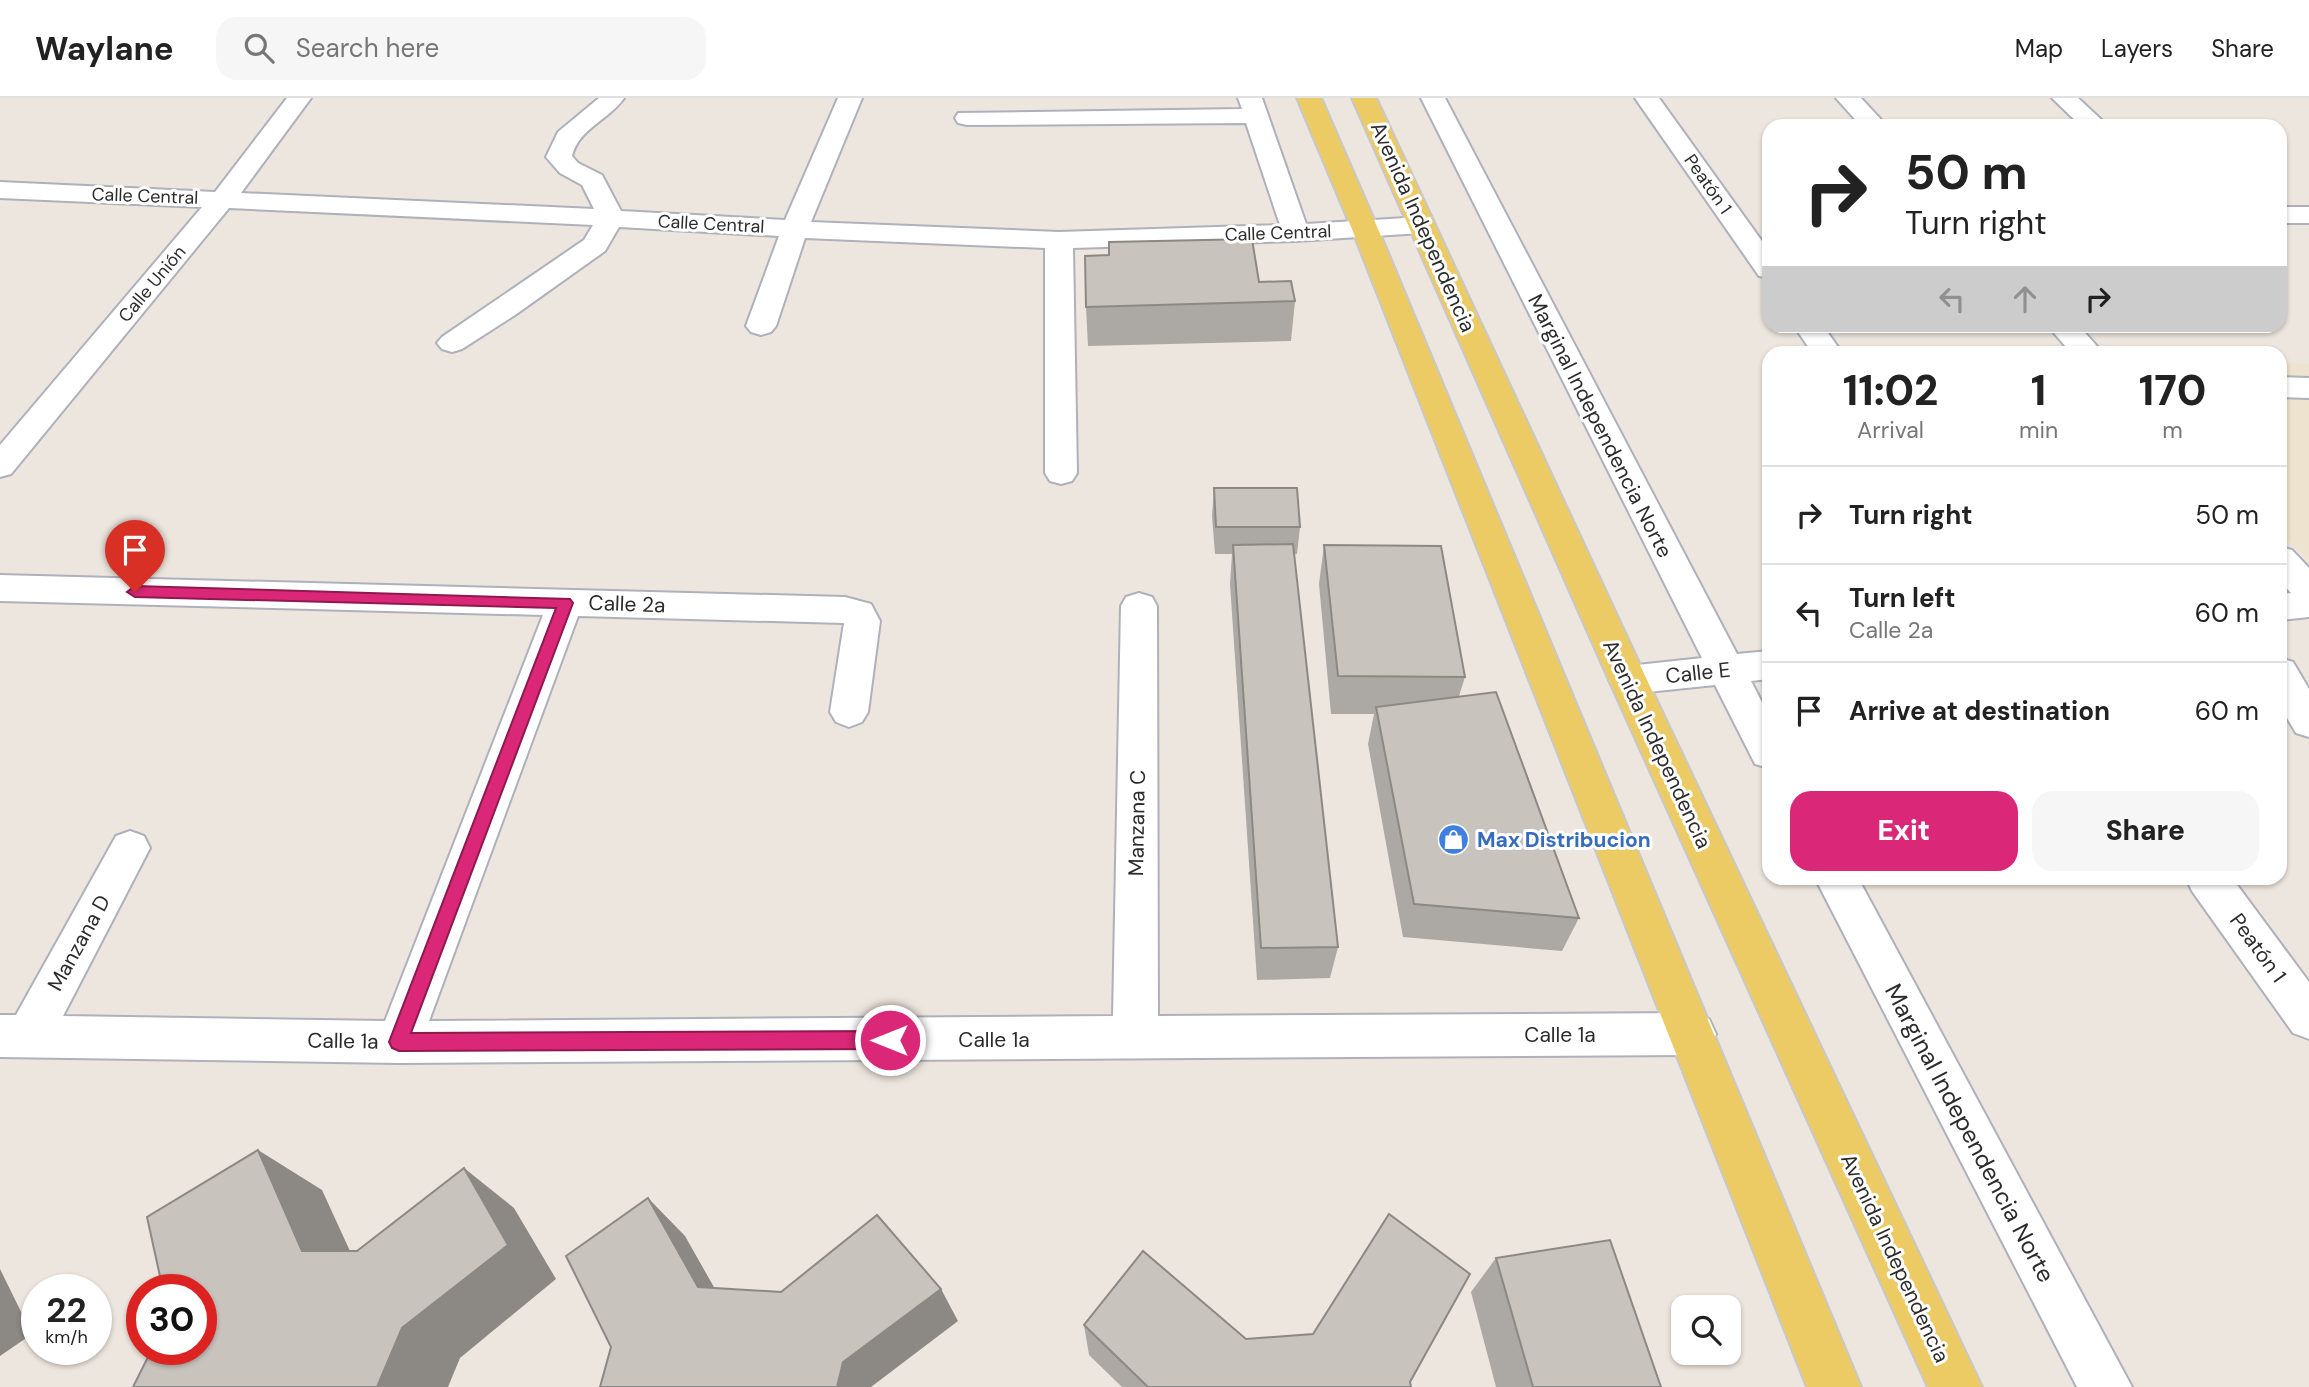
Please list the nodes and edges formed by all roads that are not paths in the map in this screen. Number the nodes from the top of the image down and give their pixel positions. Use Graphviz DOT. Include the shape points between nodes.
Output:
graph roads {
  1 [pos="299,98"];
  2 [pos="612,98"];
  3 [pos="849,98"];
  4 [pos="1309,98"];
  5 [pos="1364,98"];
  6 [pos="1433,98"];
  7 [pos="1647,98"];
  8 [pos="1848,98"];
  9 [pos="2064,98"];
  10 [pos="1253,107"];
  11 [pos="967,118"];
  12 [pos="1868,119"];
  13 [pos="2088,119"];
  14 [pos="0,190"];
  15 [pos="222,200"];
  16 [pos="2287,215"];
  17 [pos="2309,215"];
  18 [pos="611,218"];
  19 [pos="1422,225"];
  20 [pos="795,229"];
  21 [pos="1366,229"];
  22 [pos="1296,233"];
  23 [pos="1059,240"];
  24 [pos="1762,260"];
  25 [pos="761,326"];
  26 [pos="2070,333"];
  27 [pos="452,343"];
  28 [pos="2082,346"];
  29 [pos="2287,387"];
  30 [pos="2309,388"];
  31 [pos="0,467"];
  32 [pos="1061,473"];
  33 [pos="2287,566"];
  34 [pos="0,588"];
  35 [pos="2309,590"];
  36 [pos="565,603"];
  37 [pos="2309,604"];
  38 [pos="1139,606"];
  39 [pos="2287,606"];
  40 [pos="1762,666"];
  41 [pos="1725,670"];
  42 [pos="1628,680"];
  43 [pos="2287,684"];
  44 [pos="849,712"];
  45 [pos="2309,722"];
  46 [pos="1762,740"];
  47 [pos="131,848"];
  48 [pos="1840,885"];
  49 [pos="2212,885"];
  50 [pos="2309,1018"];
  51 [pos="1693,1034"];
  52 [pos="14,1036"];
  53 [pos="1135,1039"];
  54 [pos="399,1042"];
  55 [pos="1833,1387"];
  56 [pos="1955,1387"];
  57 [pos="2105,1387"];
  1 -- 15 [label="street, Calle Unión"];
  2 -- 18 [label="street" via="561,141 559,157 569,168 593,180"];
  3 -- 20 [label="street"];
  4 -- 21 [label="main road"];
  5 -- 19 [label="main road, Avenida Independencia"];
  6 -- 41 [label="street, Marginal Independencia Norte"];
  7 -- 24 [label="street, Peatón 1"];
  8 -- 12 [label="street"];
  9 -- 13 [label="street"];
  10 -- 11 [label="street"];
  10 -- 22 [label="street"];
  14 -- 15 [label="street, Calle Central"];
  15 -- 18 [label="street, Calle Central"];
  15 -- 31 [label="street, Calle Unión"];
  16 -- 17 [label="street"];
  18 -- 20 [label="street, Calle Central"];
  18 -- 27 [label="street" via="595,245"];
  19 -- 21 [label="street, Calle Central"];
  19 -- 42 [label="main road, Avenida Independencia"];
  20 -- 23 [label="street, Calle Central"];
  20 -- 25 [label="street"];
  21 -- 22 [label="street, Calle Central"];
  21 -- 51 [label="main road"];
  22 -- 23 [label="street, Calle Central"];
  23 -- 32 [label="street"];
  26 -- 28 [label="street"];
  29 -- 30 [label="street"];
  33 -- 35 [label="street"];
  34 -- 36 [label="street, Calle 2a"];
  36 -- 44 [label="street, Calle 2a" via="858,613 862,621"];
  36 -- 54 [label="street"];
  37 -- 39 [label="street"];
  38 -- 53 [label="street, Manzana C"];
  40 -- 41 [label="street, Calle E"];
  41 -- 42 [label="street, Calle E"];
  41 -- 46 [label="street, Marginal Independencia Norte"];
  42 -- 56 [label="main road, Avenida Independencia"];
  43 -- 45 [label="street"];
  47 -- 52 [label="street, Manzana D"];
  48 -- 57 [label="street, Marginal Independencia Norte"];
  49 -- 50 [label="street, Peatón 1"];
  51 -- 53 [label="street, Calle 1a"];
  51 -- 55 [label="main road"];
  52 -- 54 [label="street, Calle 1a"];
  53 -- 54 [label="street, Calle 1a"];
}
